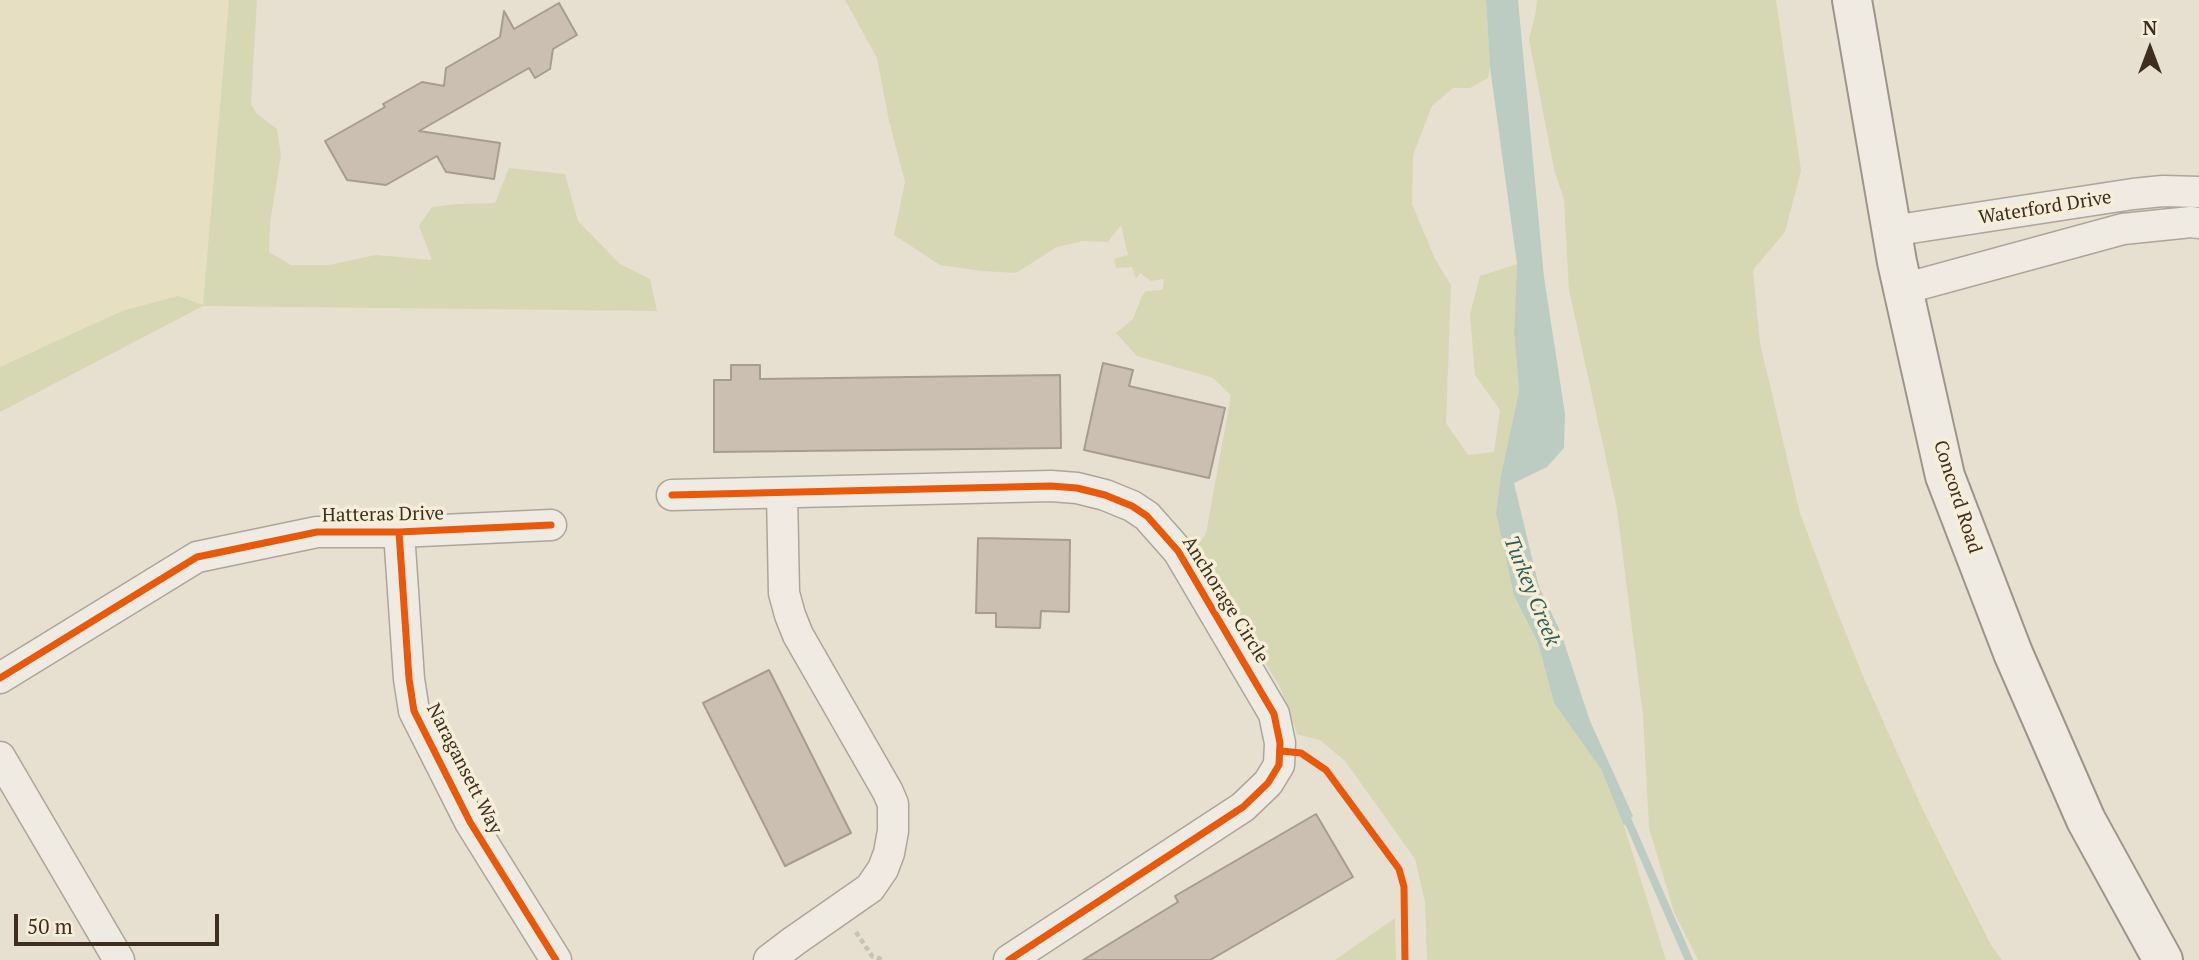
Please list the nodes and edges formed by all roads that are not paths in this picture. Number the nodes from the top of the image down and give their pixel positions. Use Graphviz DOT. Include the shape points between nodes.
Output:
graph roads {
  1 [pos="1853,0"];
  2 [pos="2199,192"];
  3 [pos="2199,223"];
  4 [pos="1891,231"];
  5 [pos="1903,289"];
  6 [pos="782,493"];
  7 [pos="672,495"];
  8 [pos="551,525"];
  9 [pos="399,532"];
  10 [pos="0,678"];
  11 [pos="0,757"];
  12 [pos="800,950"];
  13 [pos="119,960"];
  14 [pos="556,960"];
  15 [pos="769,960"];
  16 [pos="1009,960"];
  17 [pos="2162,960"];
  1 -- 4 [label="main road, Concord Road"];
  2 -- 4 [label="street, Waterford Drive" via="2133,194"];
  3 -- 5 [label="street, Waterford Drive" via="2123,229"];
  4 -- 5 [label="main road, Concord Road"];
  5 -- 17 [label="main road, Concord Road" via="1945,475 2013,653 2086,820"];
  6 -- 7 [label="street, Anchorage Circle"];
  6 -- 12 [label="street" via="784,593 790,615 893,804 890,853 883,869 870,888"];
  6 -- 16 [label="street, Anchorage Circle" via="1051,486 1077,488 1132,506 1178,551 1274,714 1279,765 1255,797"];
  8 -- 9 [label="street, Hatteras Drive"];
  9 -- 10 [label="street, Hatteras Drive" via="317,532 197,557"];
  9 -- 14 [label="street, Naragansett Way" via="414,711 470,822"];
  11 -- 13 [label="street"];
  12 -- 15 [label="street"];
}
